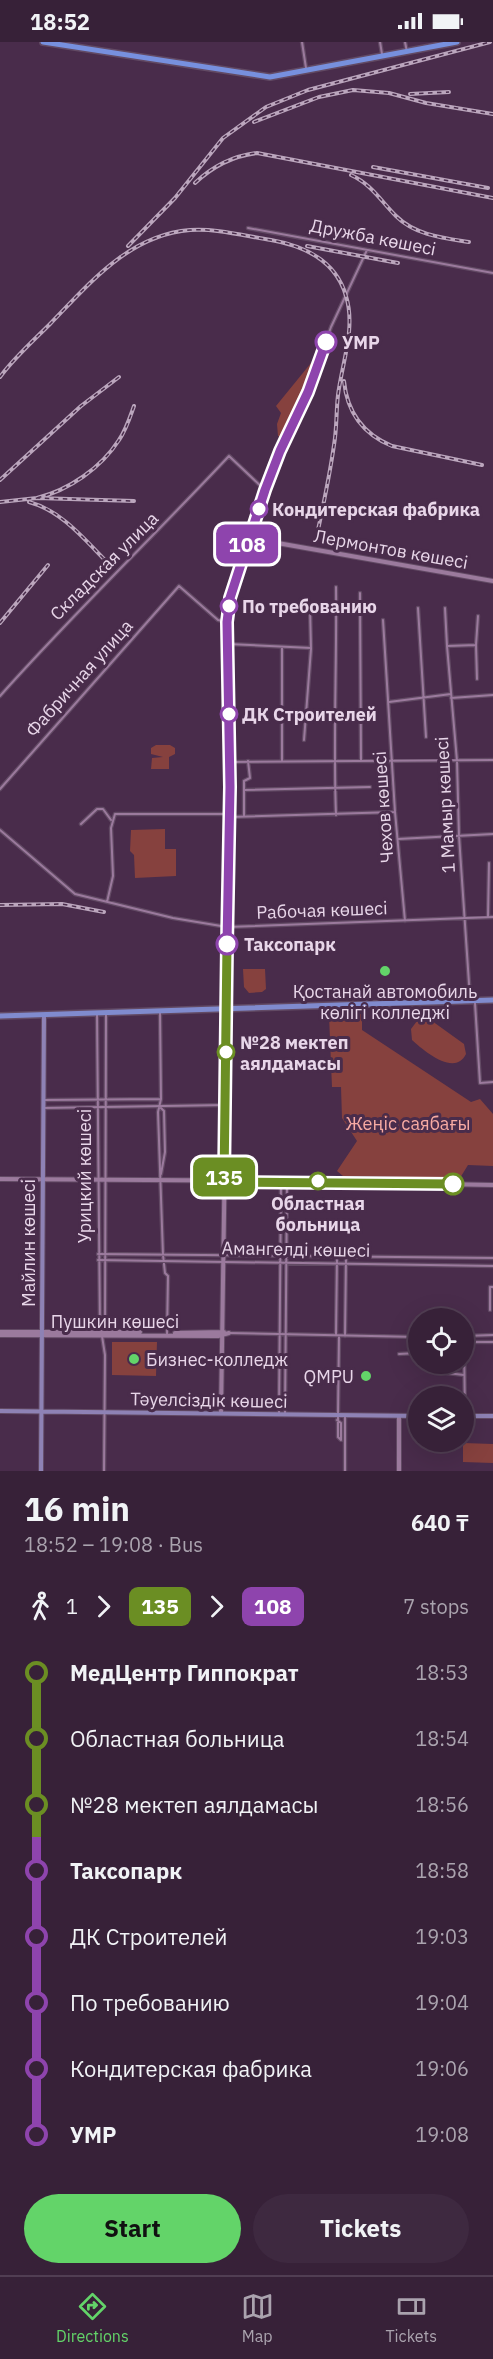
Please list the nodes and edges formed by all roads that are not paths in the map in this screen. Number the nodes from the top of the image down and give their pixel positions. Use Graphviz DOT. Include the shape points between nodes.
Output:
graph roads {
  1 [pos="43,42"];
  2 [pos="302,42"];
  3 [pos="380,42"];
  4 [pos="405,42"];
  5 [pos="457,42"];
  6 [pos="407,52"];
  7 [pos="383,56"];
  8 [pos="307,71"];
  9 [pos="248,228"];
  10 [pos="367,250"];
  11 [pos="493,273"];
  12 [pos="265,490"];
  13 [pos="249,538"];
  14 [pos="493,581"];
  15 [pos="336,587"];
  16 [pos="360,593"];
  17 [pos="304,603"];
  18 [pos="418,608"];
  19 [pos="445,608"];
  20 [pos="478,616"];
  21 [pos="383,620"];
  22 [pos="227,622"];
  23 [pos="227,644"];
  24 [pos="476,645"];
  25 [pos="447,646"];
  26 [pos="282,648"];
  27 [pos="311,648"];
  28 [pos="477,680"];
  29 [pos="493,695"];
  30 [pos="0,696"];
  31 [pos="451,696"];
  32 [pos="424,698"];
  33 [pos="388,702"];
  34 [pos="426,737"];
  35 [pos="304,740"];
  36 [pos="493,760"];
  37 [pos="248,761"];
  38 [pos="282,761"];
  39 [pos="334,761"];
  40 [pos="361,761"];
  41 [pos="392,761"];
  42 [pos="457,761"];
  43 [pos="230,762"];
  44 [pos="370,787"];
  45 [pos="335,788"];
  46 [pos="0,789"];
  47 [pos="244,790"];
  48 [pos="103,809"];
  49 [pos="395,812"];
  50 [pos="114,815"];
  51 [pos="230,815"];
  52 [pos="336,815"];
  53 [pos="244,816"];
  54 [pos="112,821"];
  55 [pos="81,824"];
  56 [pos="0,830"];
  57 [pos="493,834"];
  58 [pos="459,836"];
  59 [pos="398,839"];
  60 [pos="489,863"];
  61 [pos="107,903"];
  62 [pos="465,917"];
  63 [pos="488,917"];
  64 [pos="493,917"];
  65 [pos="405,921"];
  66 [pos="227,927"];
  67 [pos="493,1000"];
  68 [pos="473,1001"];
  69 [pos="226,1010"];
  70 [pos="160,1012"];
  71 [pos="97,1014"];
  72 [pos="106,1014"];
  73 [pos="45,1016"];
  74 [pos="0,1017"];
  75 [pos="493,1082"];
  76 [pos="161,1099"];
  77 [pos="43,1100"];
  78 [pos="98,1100"];
  79 [pos="107,1100"];
  80 [pos="225,1105"];
  81 [pos="160,1107"];
  82 [pos="43,1108"];
  83 [pos="98,1108"];
  84 [pos="107,1108"];
  85 [pos="0,1179"];
  86 [pos="161,1179"];
  87 [pos="42,1180"];
  88 [pos="99,1180"];
  89 [pos="107,1180"];
  90 [pos="280,1181"];
  91 [pos="287,1181"];
  92 [pos="224,1182"];
  93 [pos="493,1185"];
  94 [pos="98,1254"];
  95 [pos="106,1254"];
  96 [pos="163,1255"];
  97 [pos="223,1255"];
  98 [pos="279,1256"];
  99 [pos="286,1256"];
  100 [pos="337,1257"];
  101 [pos="346,1257"];
  102 [pos="493,1258"];
  103 [pos="99,1260"];
  104 [pos="106,1260"];
  105 [pos="165,1261"];
  106 [pos="223,1262"];
  107 [pos="279,1263"];
  108 [pos="286,1263"];
  109 [pos="337,1263"];
  110 [pos="346,1264"];
  111 [pos="493,1266"];
  112 [pos="493,1287"];
  113 [pos="279,1305"];
  114 [pos="286,1305"];
  115 [pos="490,1310"];
  116 [pos="0,1333"];
  117 [pos="41,1333"];
  118 [pos="103,1334"];
  119 [pos="167,1334"];
  120 [pos="222,1334"];
  121 [pos="229,1334"];
  122 [pos="280,1334"];
  123 [pos="285,1334"];
  124 [pos="493,1335"];
  125 [pos="337,1336"];
  126 [pos="345,1336"];
  127 [pos="474,1336"];
  128 [pos="408,1338"];
  129 [pos="474,1342"];
  130 [pos="493,1342"];
  131 [pos="399,1354"];
  132 [pos="408,1354"];
  133 [pos="286,1374"];
  134 [pos="456,1374"];
  135 [pos="279,1375"];
  136 [pos="465,1375"];
  137 [pos="465,1386"];
  138 [pos="0,1411"];
  139 [pos="41,1413"];
  140 [pos="104,1413"];
  141 [pos="221,1413"];
  142 [pos="279,1414"];
  143 [pos="285,1414"];
  144 [pos="345,1415"];
  145 [pos="399,1416"];
  146 [pos="408,1416"];
  147 [pos="474,1416"];
  148 [pos="493,1416"];
  149 [pos="338,1417"];
  150 [pos="41,1471"];
  151 [pos="104,1471"];
  152 [pos="345,1471"];
  153 [pos="399,1471"];
  1 -- 8 [label="highway" via="258,77"];
  2 -- 8 [label="street"];
  3 -- 7 [label="street"];
  4 -- 6 [label="street"];
  5 -- 6 [label="highway"];
  6 -- 7 [label="highway"];
  7 -- 8 [label="highway"];
  9 -- 10 [label="street, Дружба көшесі"];
  10 -- 11 [label="street, Дружба көшесі"];
  10 -- 12 [label="street" via="331,327 308,392"];
  12 -- 13 [label="street"];
  12 -- 30 [label="street, Складская улица" via="229,456"];
  13 -- 14 [label="street, Лермонтов көшесі"];
  13 -- 22 [label="street" via="230,598"];
  15 -- 39 [label="street"];
  16 -- 40 [label="street"];
  17 -- 27 [label="street" via="310,607"];
  18 -- 32 [label="street"];
  19 -- 25 [label="street, 1 Мамыр көшесі"];
  20 -- 24 [label="street"];
  21 -- 33 [label="street, Чехов көшесі"];
  22 -- 23 [label="street"];
  22 -- 46 [label="street, Фабричная улица" via="218,620 179,586"];
  23 -- 26 [label="street"];
  23 -- 43 [label="street"];
  24 -- 25 [label="street"];
  24 -- 28 [label="street"];
  25 -- 31 [label="street, 1 Мамыр көшесі"];
  26 -- 27 [label="street"];
  26 -- 38 [label="street"];
  27 -- 35 [label="street"];
  29 -- 31 [label="street"];
  31 -- 32 [label="street"];
  31 -- 42 [label="street, 1 Мамыр көшесі"];
  32 -- 33 [label="street"];
  32 -- 34 [label="street"];
  33 -- 41 [label="street, Чехов көшесі"];
  36 -- 42 [label="street"];
  37 -- 38 [label="street"];
  37 -- 43 [label="street"];
  37 -- 47 [label="street" via="250,778 244,779"];
  38 -- 39 [label="street"];
  39 -- 40 [label="street"];
  39 -- 45 [label="street"];
  40 -- 41 [label="street"];
  41 -- 42 [label="street"];
  41 -- 49 [label="street, Чехов көшесі"];
  42 -- 58 [label="street, 1 Мамыр көшесі"];
  43 -- 51 [label="street"];
  44 -- 45 [label="street"];
  45 -- 47 [label="street"];
  45 -- 52 [label="street"];
  47 -- 53 [label="street"];
  48 -- 50 [label="street"];
  48 -- 54 [label="street"];
  48 -- 55 [label="street" via="97,809"];
  49 -- 52 [label="street"];
  49 -- 59 [label="street, Чехов көшесі"];
  50 -- 51 [label="street"];
  50 -- 54 [label="street"];
  51 -- 53 [label="street"];
  51 -- 66 [label="street"];
  52 -- 53 [label="street"];
  54 -- 61 [label="street" via="113,876"];
  56 -- 61 [label="street, Рабочая көшесі" via="67,889"];
  57 -- 58 [label="street"];
  58 -- 59 [label="street"];
  58 -- 62 [label="street, 1 Мамыр көшесі"];
  59 -- 65 [label="street, Чехов көшесі"];
  60 -- 63 [label="street"];
  61 -- 66 [label="street, Рабочая көшесі"];
  62 -- 63 [label="street, Рабочая көшесі"];
  62 -- 65 [label="street, Рабочая көшесі"];
  62 -- 68 [label="street, 1 Мамыр көшесі"];
  63 -- 64 [label="street, Рабочая көшесі"];
  65 -- 66 [label="street, Рабочая көшесі"];
  66 -- 69 [label="street"];
  67 -- 68 [label="main road"];
  68 -- 69 [label="main road"];
  68 -- 75 [label="street, 1 Мамыр көшесі" via="480,1083"];
  69 -- 70 [label="main road"];
  69 -- 80 [label="street"];
  70 -- 72 [label="main road"];
  70 -- 76 [label="street"];
  71 -- 72 [label="main road"];
  71 -- 73 [label="main road"];
  71 -- 78 [label="street, Урицкий көшесі"];
  72 -- 79 [label="street, Урицкий көшесі"];
  73 -- 74 [label="main road"];
  73 -- 77 [label="main road, Майлин көшесі"];
  76 -- 79 [label="street"];
  76 -- 81 [label="street"];
  77 -- 78 [label="street"];
  77 -- 82 [label="main road, Майлин көшесі"];
  78 -- 79 [label="street"];
  78 -- 83 [label="street, Урицкий көшесі"];
  79 -- 84 [label="street, Урицкий көшесі"];
  80 -- 81 [label="street"];
  80 -- 92 [label="street"];
  81 -- 84 [label="street"];
  81 -- 86 [label="street"];
  81 -- 86 [label="street" via="164,1111 165,1152"];
  82 -- 83 [label="street"];
  82 -- 87 [label="main road, Майлин көшесі"];
  83 -- 84 [label="street"];
  83 -- 88 [label="street, Урицкий көшесі"];
  84 -- 89 [label="street, Урицкий көшесі"];
  85 -- 87 [label="street"];
  86 -- 89 [label="street"];
  86 -- 92 [label="street"];
  86 -- 96 [label="street"];
  87 -- 88 [label="street"];
  87 -- 117 [label="main road, Майлин көшесі"];
  88 -- 89 [label="street"];
  88 -- 94 [label="street, Урицкий көшесі"];
  89 -- 95 [label="street, Урицкий көшесі"];
  90 -- 91 [label="street"];
  90 -- 92 [label="street"];
  90 -- 98 [label="street"];
  91 -- 93 [label="street"];
  91 -- 99 [label="street"];
  92 -- 97 [label="street"];
  94 -- 95 [label="street, Амангелді көшесі"];
  94 -- 103 [label="street, Урицкий көшесі"];
  95 -- 96 [label="street, Амангелді көшесі"];
  95 -- 104 [label="street, Урицкий көшесі"];
  96 -- 97 [label="street, Амангелді көшесі"];
  96 -- 105 [label="street"];
  97 -- 98 [label="street, Амангелді көшесі"];
  97 -- 106 [label="street"];
  98 -- 99 [label="street, Амангелді көшесі"];
  98 -- 107 [label="street"];
  99 -- 100 [label="street, Амангелді көшесі"];
  99 -- 108 [label="street"];
  100 -- 101 [label="street, Амангелді көшесі"];
  100 -- 109 [label="street"];
  101 -- 102 [label="street, Амангелді көшесі"];
  101 -- 110 [label="street"];
  103 -- 104 [label="street, Амангелді көшесі"];
  103 -- 118 [label="street, Урицкий көшесі"];
  104 -- 105 [label="street, Амангелді көшесі"];
  104 -- 118 [label="street, Урицкий көшесі"];
  105 -- 106 [label="street, Амангелді көшесі"];
  105 -- 119 [label="street"];
  106 -- 107 [label="street, Амангелді көшесі"];
  106 -- 120 [label="street"];
  107 -- 108 [label="street, Амангелді көшесі"];
  107 -- 113 [label="street"];
  108 -- 109 [label="street, Амангелді көшесі"];
  108 -- 114 [label="street"];
  109 -- 110 [label="street, Амангелді көшесі"];
  109 -- 125 [label="street"];
  110 -- 111 [label="street, Амангелді көшесі"];
  110 -- 126 [label="street"];
  112 -- 115 [label="street"];
  113 -- 114 [label="street"];
  113 -- 122 [label="street"];
  114 -- 123 [label="street"];
  116 -- 117 [label="street, Пушкин көшесі"];
  117 -- 118 [label="street, Пушкин көшесі"];
  117 -- 139 [label="main road, Майлин көшесі"];
  118 -- 119 [label="street, Пушкин көшесі"];
  118 -- 140 [label="street, Урицкий көшесі"];
  119 -- 120 [label="street, Пушкин көшесі"];
  120 -- 121 [label="street, Пушкин көшесі"];
  120 -- 141 [label="street"];
  121 -- 122 [label="street, Пушкин көшесі"];
  122 -- 123 [label="street, Пушкин көшесі"];
  122 -- 135 [label="street"];
  123 -- 125 [label="street, Пушкин көшесі"];
  123 -- 133 [label="street"];
  124 -- 127 [label="street"];
  125 -- 126 [label="street, Пушкин көшесі"];
  125 -- 149 [label="street"];
  126 -- 128 [label="street, Пушкин көшесі"];
  129 -- 130 [label="street"];
  131 -- 132 [label="street"];
  133 -- 135 [label="street"];
  133 -- 143 [label="street"];
  134 -- 136 [label="street"];
  135 -- 142 [label="street"];
  136 -- 137 [label="street"];
  138 -- 139 [label="main road, Тәуелсіздік көшесі"];
  139 -- 140 [label="main road, Тәуелсіздік көшесі"];
  139 -- 150 [label="main road, Майлин көшесі"];
  140 -- 141 [label="main road, Тәуелсіздік көшесі"];
  140 -- 151 [label="street, Урицкий көшесі"];
  141 -- 142 [label="main road, Тәуелсіздік көшесі"];
  142 -- 143 [label="main road, Тәуелсіздік көшесі"];
  143 -- 149 [label="main road, Тәуелсіздік көшесі"];
  144 -- 145 [label="main road, Тәуелсіздік көшесі"];
  144 -- 149 [label="main road, Тәуелсіздік көшесі"];
  144 -- 152 [label="street"];
  145 -- 146 [label="main road, Тәуелсіздік көшесі"];
  145 -- 153 [label="street"];
  147 -- 148 [label="main road"];
  149 -- 149 [label="street" via="338,1437 340,1440 341,1423"];
}
